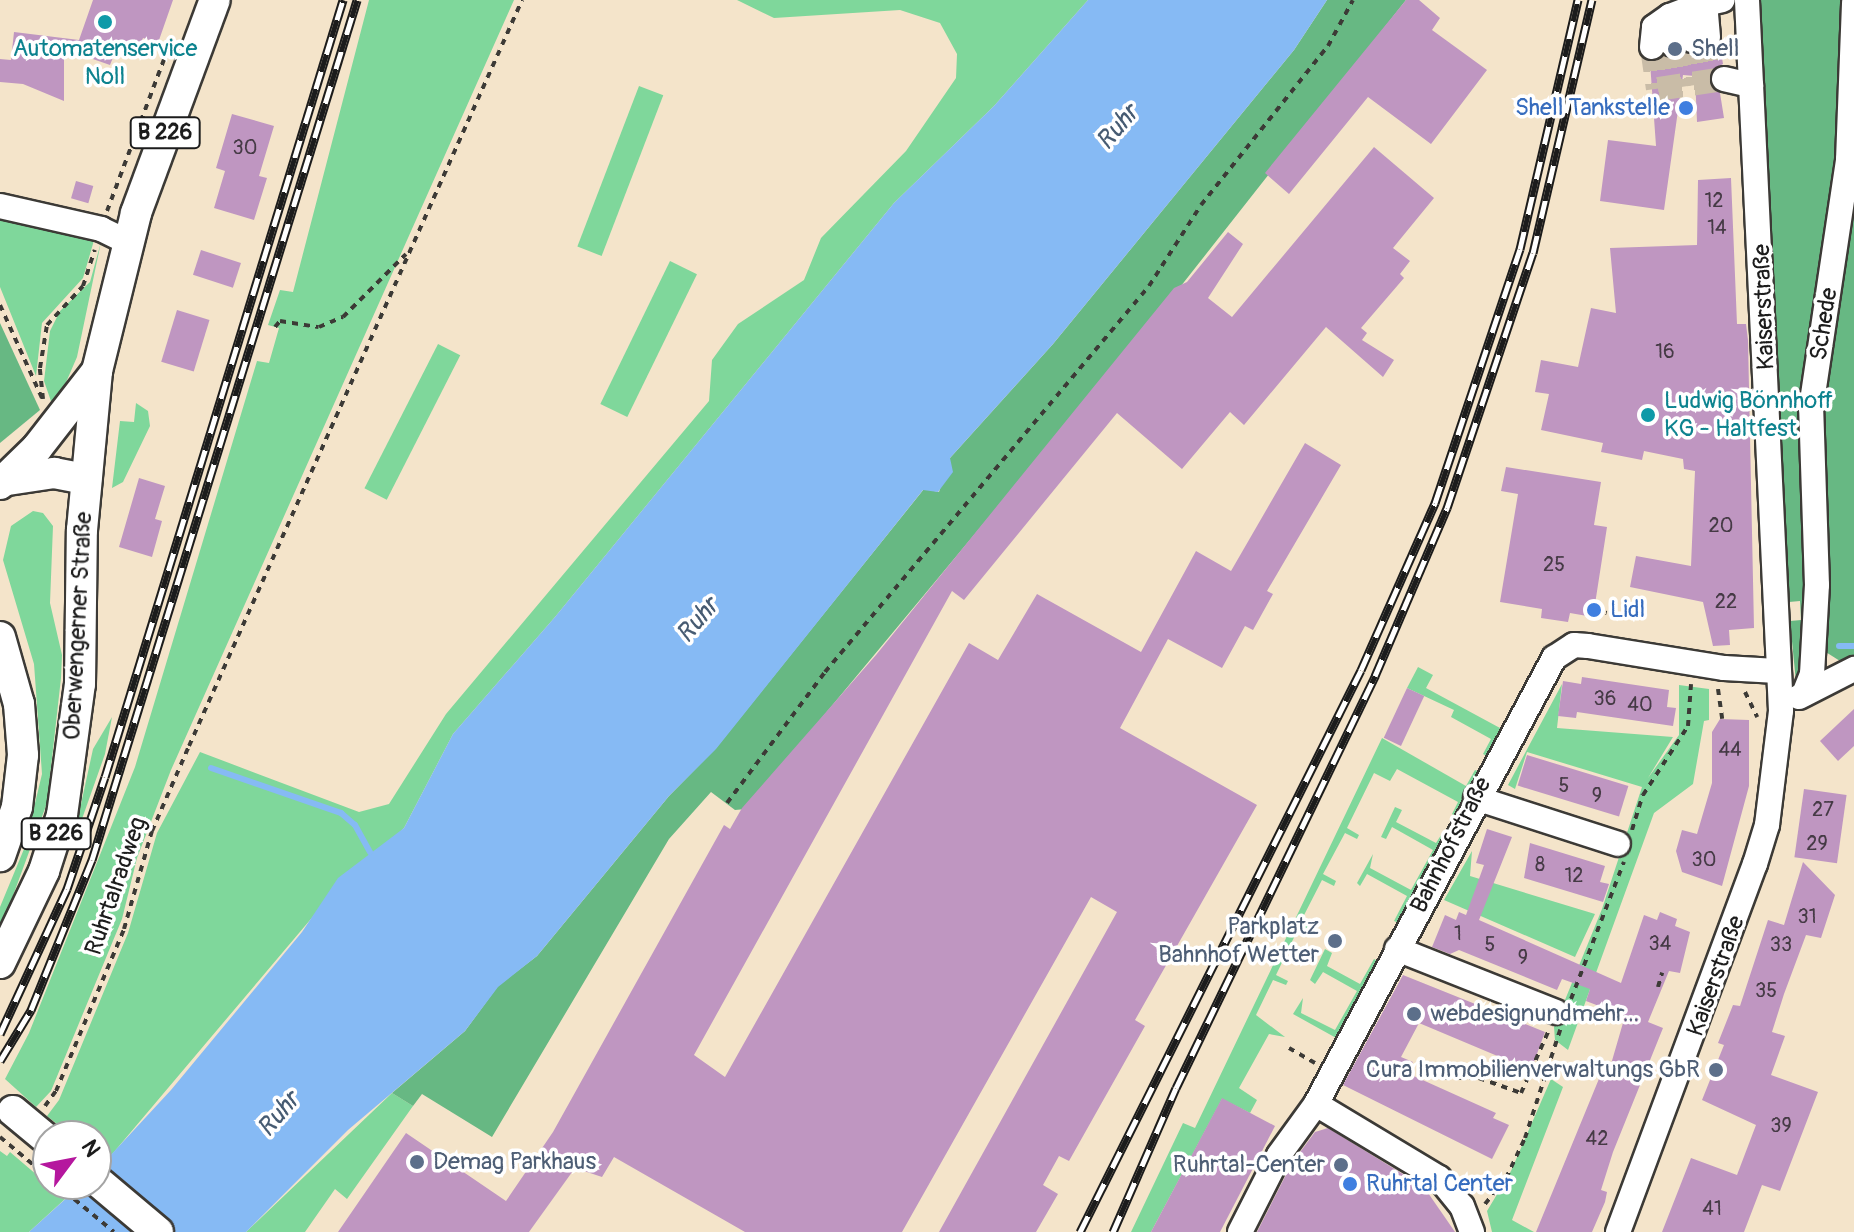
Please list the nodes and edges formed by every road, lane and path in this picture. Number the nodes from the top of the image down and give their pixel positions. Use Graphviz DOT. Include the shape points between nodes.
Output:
graph roads {
  1 [pos="215,0"];
  2 [pos="522,0"];
  3 [pos="1353,0"];
  4 [pos="1747,0"];
  5 [pos="1854,2"];
  6 [pos="1697,7"];
  7 [pos="170,44"];
  8 [pos="1724,79"];
  9 [pos="1751,85"];
  10 [pos="0,206"];
  11 [pos="101,229"];
  12 [pos="128,242"];
  13 [pos="408,252"];
  14 [pos="0,305"];
  15 [pos="275,327"];
  16 [pos="97,371"];
  17 [pos="51,411"];
  18 [pos="86,479"];
  19 [pos="4,482"];
  20 [pos="1594,610"];
  21 [pos="1607,613"];
  22 [pos="0,637"];
  23 [pos="1854,669"];
  24 [pos="1777,671"];
  25 [pos="1723,680"];
  26 [pos="1742,688"];
  27 [pos="1804,694"];
  28 [pos="1722,719"];
  29 [pos="1780,723"];
  30 [pos="1476,798"];
  31 [pos="727,803"];
  32 [pos="1618,844"];
  33 [pos="0,856"];
  34 [pos="1397,949"];
  35 [pos="0,963"];
  36 [pos="1662,973"];
  37 [pos="1658,987"];
  38 [pos="1559,1018"];
  39 [pos="1289,1048"];
  40 [pos="1418,1067"];
  41 [pos="1331,1071"];
  42 [pos="0,1100"];
  43 [pos="1316,1104"];
  44 [pos="44,1120"];
  45 [pos="32,1122"];
  46 [pos="0,1137"];
  47 [pos="14,1141"];
  48 [pos="14,1149"];
  49 [pos="32,1164"];
  50 [pos="112,1193"];
  51 [pos="75,1200"];
  52 [pos="1469,1224"];
  53 [pos="114,1232"];
  54 [pos="158,1232"];
  55 [pos="1240,1232"];
  56 [pos="1618,1232"];
  1 -- 12 [label="main road, B 226"];
  2 -- 13 [label="path, Ruhrtalradweg"];
  3 -- 31 [label="path" via="1328,46 1201,205 1149,286 788,717"];
  4 -- 9 [label="street, Kaiserstraße"];
  5 -- 27 [label="street, Schede" via="1848,160 1810,421 1817,541 1812,674"];
  6 -- 6 [label="street" via="1681,42"];
  7 -- 11 [label="path"];
  8 -- 9 [label="street"];
  9 -- 24 [label="street, Kaiserstraße"];
  10 -- 11 [label="street"];
  11 -- 12 [label="street"];
  11 -- 17 [label="path" via="83,286 47,325 40,368"];
  12 -- 16 [label="main road, B 226"];
  13 -- 15 [label="path" via="343,317 319,327 280,321"];
  13 -- 44 [label="path, Ruhrtalradweg" via="152,831 124,929"];
  14 -- 17 [label="path"];
  16 -- 17 [label="main road"];
  16 -- 18 [label="main road, Oberwengerner Straße / B 226"];
  17 -- 19 [label="main road"];
  18 -- 19 [label="main road" via="54,473"];
  18 -- 35 [label="main road, Oberwengerner Straße / B 226" via="80,684 62,815 44,871"];
  20 -- 21 [label="path"];
  22 -- 33 [label="main road" via="19,704 23,755 17,807"];
  23 -- 27 [label="street"];
  24 -- 25 [label="street, Bahnhofstraße"];
  24 -- 29 [label="street, Kaiserstraße"];
  25 -- 28 [label="path"];
  25 -- 30 [label="street, Bahnhofstraße" via="1574,645 1554,658"];
  26 -- 29 [label="path" via="1762,727"];
  27 -- 29 [label="street"];
  29 -- 56 [label="street, Kaiserstraße" via="1767,825 1743,903"];
  30 -- 32 [label="street"];
  30 -- 34 [label="street, Bahnhofstraße"];
  34 -- 38 [label="street"];
  34 -- 41 [label="street, Bahnhofstraße"];
  36 -- 37 [label="path"];
  38 -- 40 [label="path" via="1521,1093 1479,1078 1445,1078"];
  38 -- 52 [label="path" via="1549,1075 1506,1178"];
  39 -- 41 [label="path"];
  41 -- 43 [label="street, Bahnhofstraße"];
  42 -- 45 [label="main road, bridge"];
  43 -- 52 [label="street" via="1430,1171"];
  43 -- 55 [label="street, Bahnhofstraße" via="1279,1155"];
  46 -- 48 [label="path"];
  47 -- 48 [label="path"];
  48 -- 49 [label="path"];
  50 -- 54 [label="main road"];
  51 -- 53 [label="path"];
}
